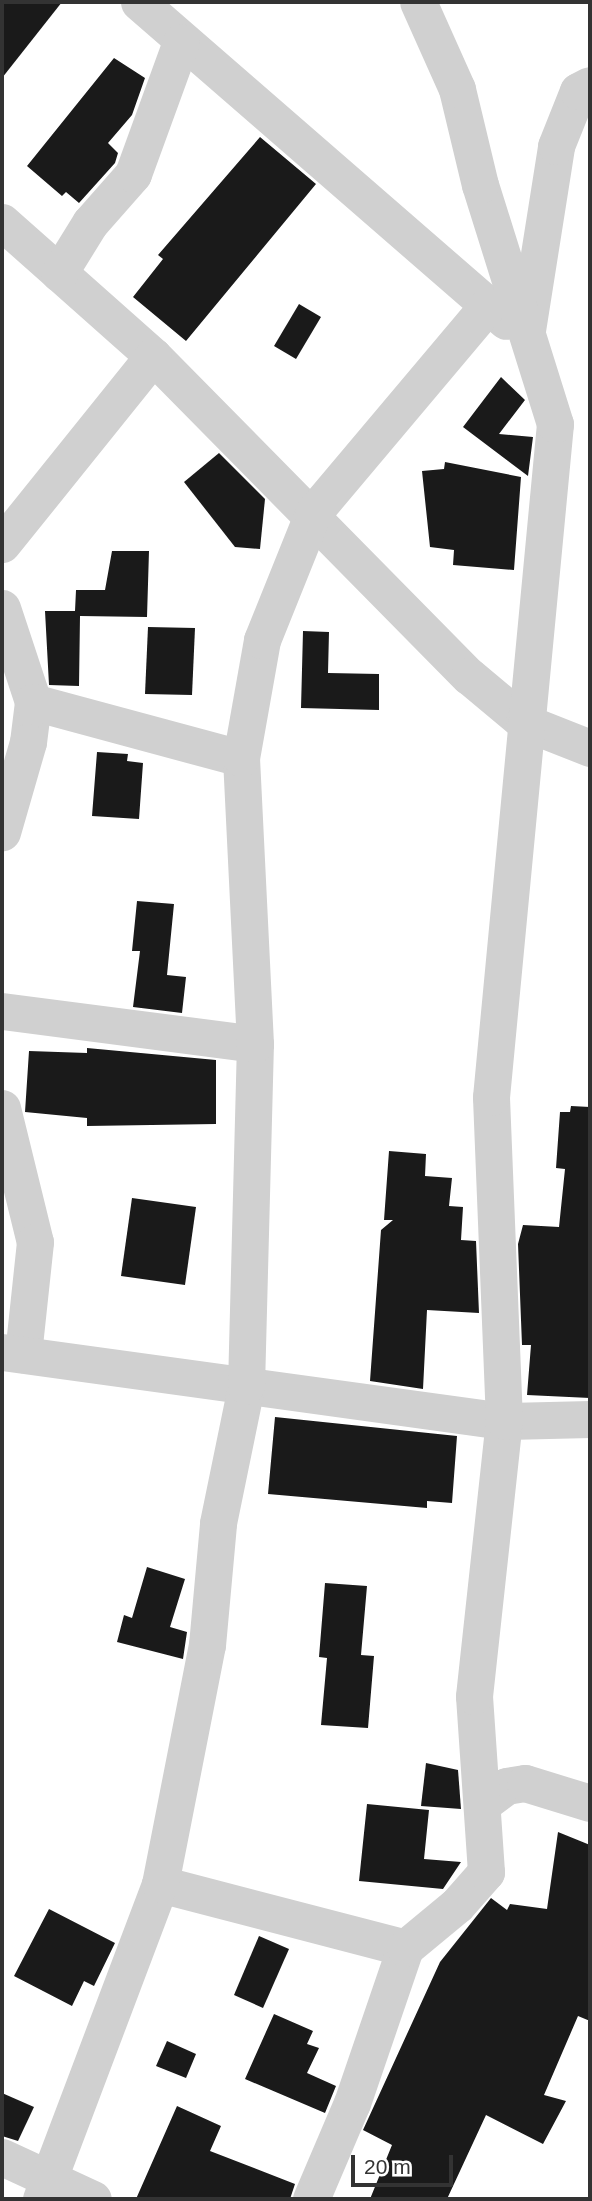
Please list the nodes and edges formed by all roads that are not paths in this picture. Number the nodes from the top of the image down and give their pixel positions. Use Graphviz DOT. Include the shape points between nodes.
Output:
graph roads {
  1 [pos="139,2"];
  2 [pos="418,2"];
  3 [pos="181,42"];
  4 [pos="590,85"];
  5 [pos="2,222"];
  6 [pos="59,273"];
  7 [pos="488,305"];
  8 [pos="525,338"];
  9 [pos="153,356"];
  10 [pos="313,513"];
  11 [pos="2,544"];
  12 [pos="2,608"];
  13 [pos="33,702"];
  14 [pos="524,722"];
  15 [pos="590,748"];
  16 [pos="242,758"];
  17 [pos="2,832"];
  18 [pos="2,1011"];
  19 [pos="255,1044"];
  20 [pos="2,1108"];
  21 [pos="13,1353"];
  22 [pos="246,1386"];
  23 [pos="590,1419"];
  24 [pos="504,1421"];
  25 [pos="485,1802"];
  26 [pos="590,1802"];
  27 [pos="160,1884"];
  28 [pos="405,1948"];
  29 [pos="2,2157"];
  30 [pos="46,2190"];
  31 [pos="93,2199"];
  32 [pos="311,2199"];
  1 -- 3 [label="street"];
  2 -- 8 [label="street" via="457,89"];
  3 -- 6 [label="street" via="133,174 90,223"];
  3 -- 7 [label="street"];
  4 -- 8 [label="street" via="578,91 556,146"];
  5 -- 6 [label="street"];
  6 -- 9 [label="street"];
  7 -- 8 [label="street"];
  7 -- 10 [label="street"];
  8 -- 14 [label="street" via="555,424"];
  9 -- 10 [label="street"];
  9 -- 11 [label="street"];
  10 -- 14 [label="street" via="469,676"];
  10 -- 16 [label="street" via="262,640"];
  12 -- 13 [label="street"];
  13 -- 16 [label="street"];
  13 -- 17 [label="street" via="28,742"];
  14 -- 15 [label="street"];
  14 -- 24 [label="street" via="491,1097"];
  16 -- 19 [label="street"];
  18 -- 19 [label="street"];
  19 -- 22 [label="street"];
  20 -- 21 [label="street" via="35,1242"];
  21 -- 22 [label="street"];
  22 -- 24 [label="street"];
  22 -- 27 [label="street" via="218,1523 207,1645"];
  23 -- 24 [label="street"];
  24 -- 25 [label="street" via="474,1696"];
  25 -- 26 [label="street" via="506,1786 525,1783"];
  25 -- 28 [label="street" via="486,1871 457,1905"];
  27 -- 28 [label="street"];
  27 -- 30 [label="street"];
  28 -- 32 [label="street" via="352,2103"];
  29 -- 30 [label="street"];
  30 -- 31 [label="street"];
}
